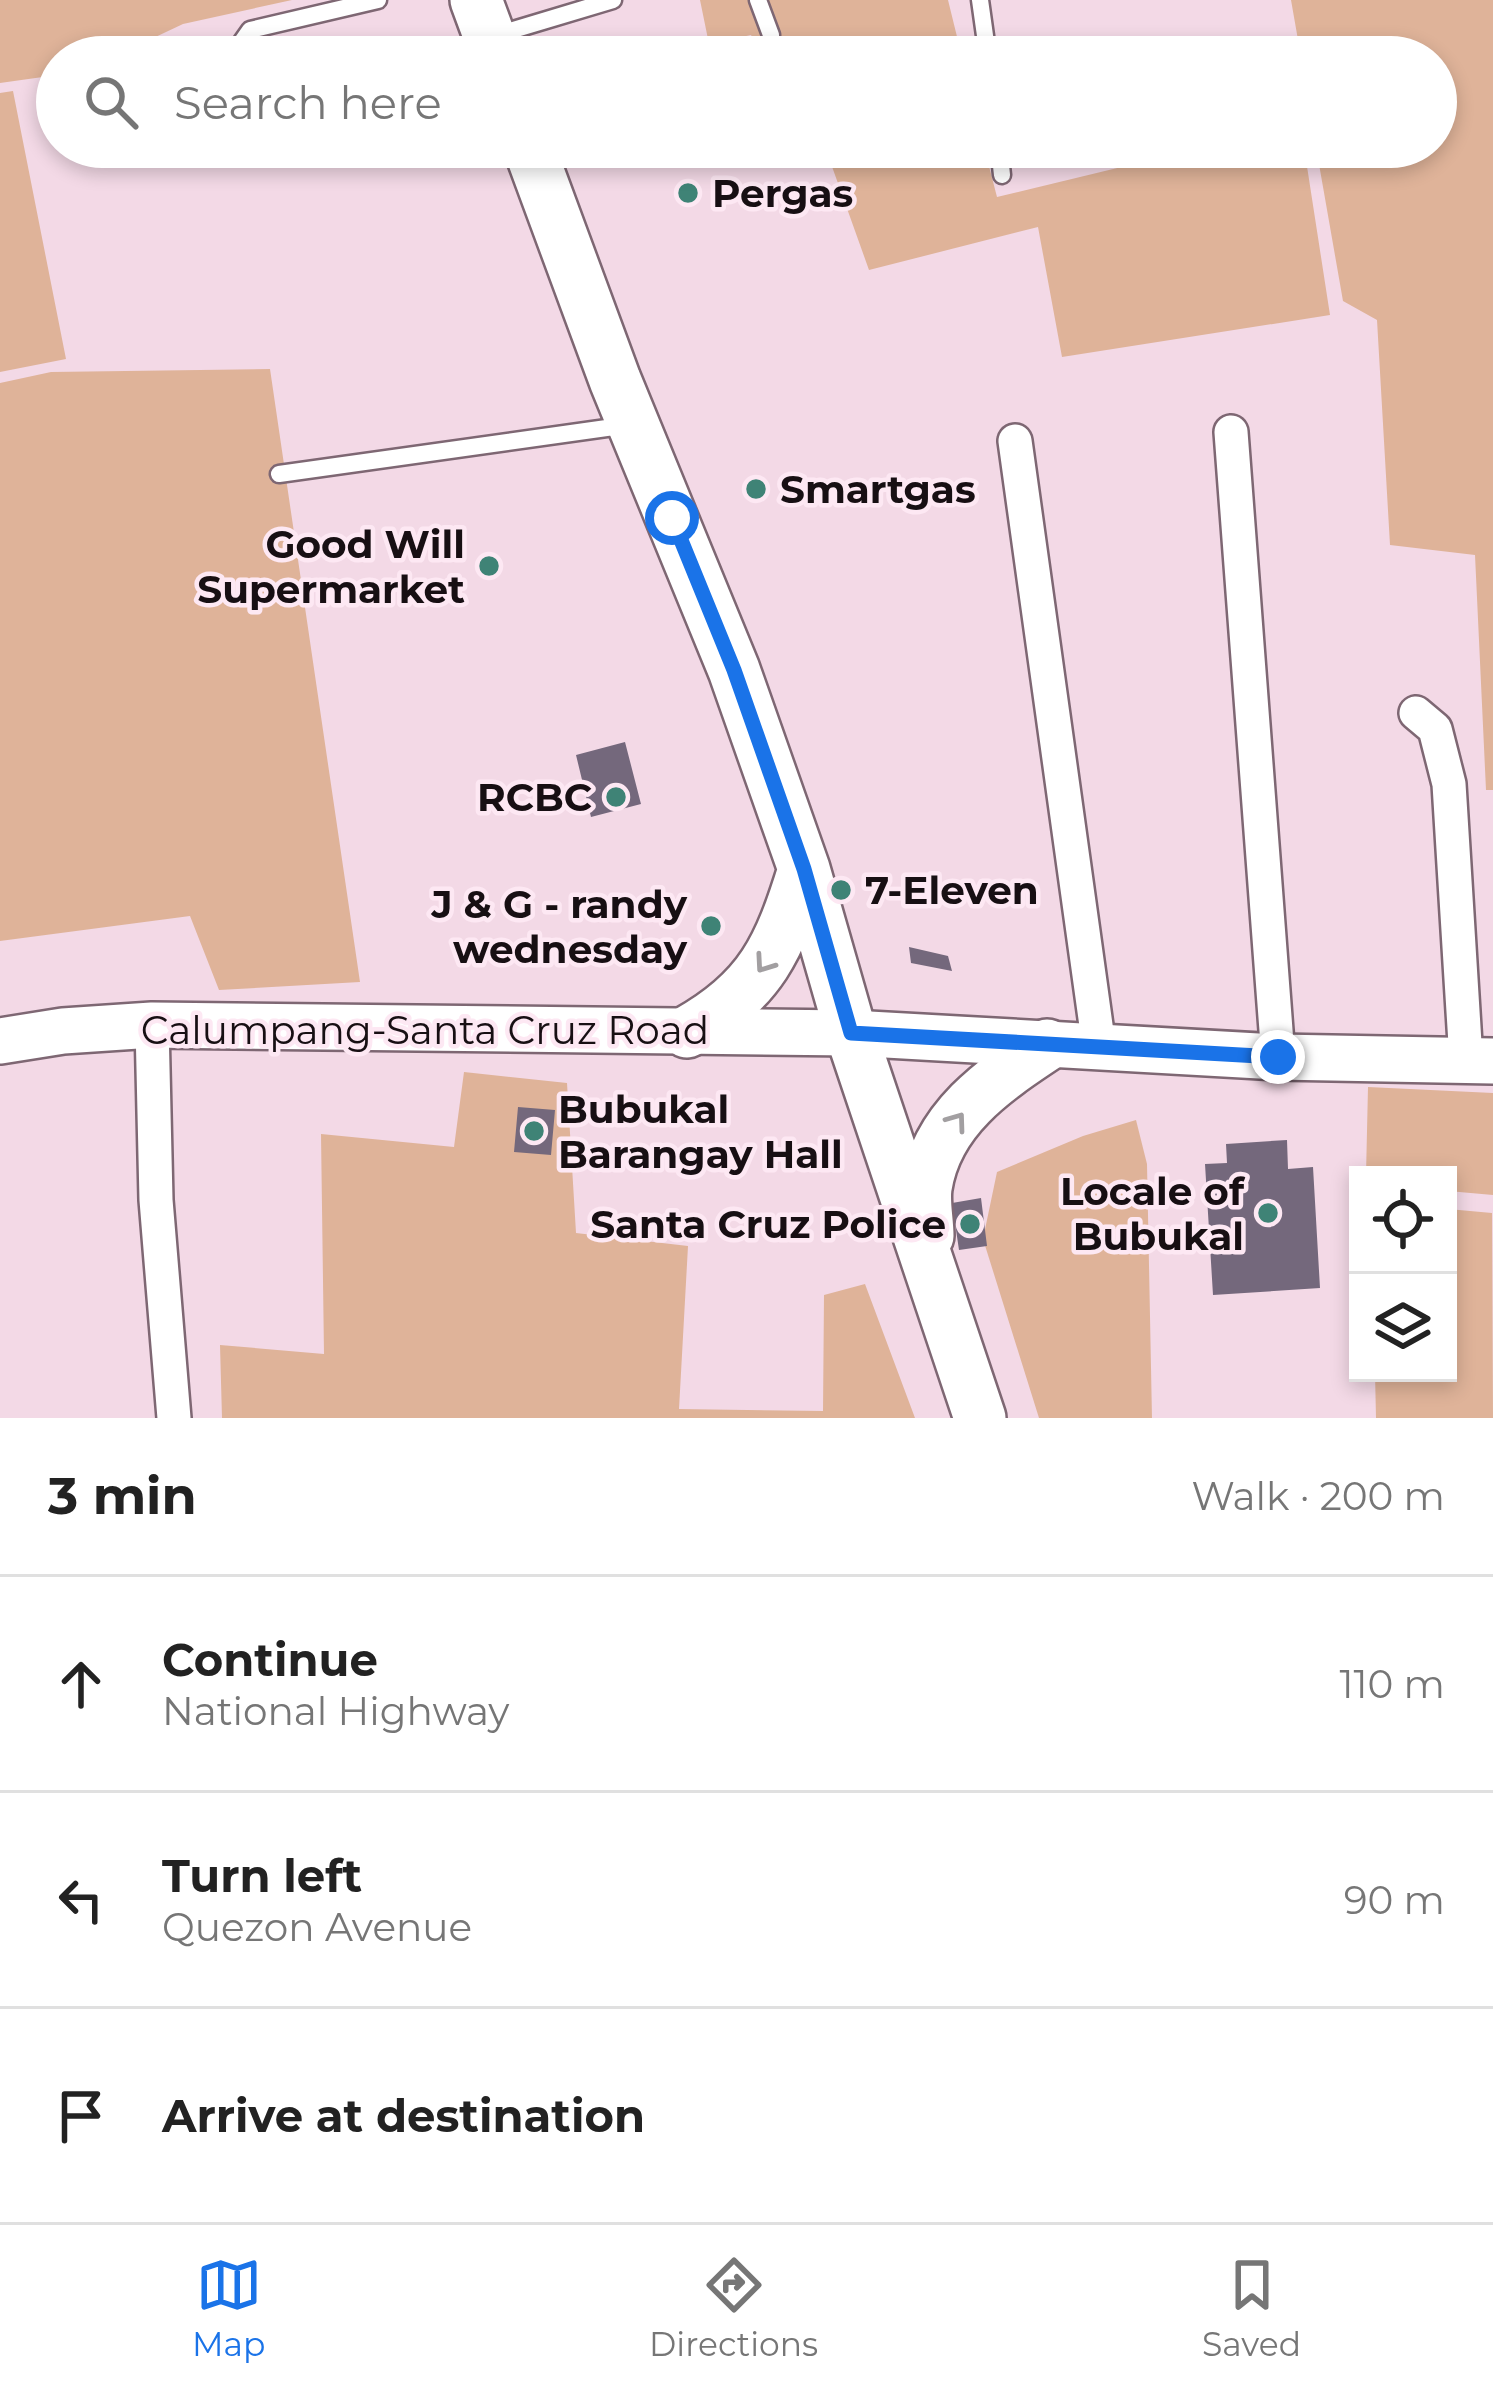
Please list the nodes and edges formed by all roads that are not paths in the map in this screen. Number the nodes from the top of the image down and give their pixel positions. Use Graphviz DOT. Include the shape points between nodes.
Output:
graph roads {
  1 [pos="378,0"];
  2 [pos="613,0"];
  3 [pos="758,0"];
  4 [pos="980,0"];
  5 [pos="488,32"];
  6 [pos="246,36"];
  7 [pos="771,36"];
  8 [pos="985,36"];
  9 [pos="537,168"];
  10 [pos="1001,168"];
  11 [pos="1002,175"];
  12 [pos="634,424"];
  13 [pos="1231,432"];
  14 [pos="1015,441"];
  15 [pos="279,474"];
  16 [pos="1416,713"];
  17 [pos="804,869"];
  18 [pos="152,1025"];
  19 [pos="687,1032"];
  20 [pos="851,1033"];
  21 [pos="0,1041"];
  22 [pos="1047,1045"];
  23 [pos="1099,1047"];
  24 [pos="1278,1057"];
  25 [pos="1480,1060"];
  26 [pos="930,1273"];
  27 [pos="174,1418"];
  28 [pos="980,1418"];
  1 -- 6 [label="lane"];
  2 -- 5 [label="lane"];
  3 -- 7 [label="lane"];
  4 -- 8 [label="lane"];
  9 -- 12 [label="main road"];
  10 -- 11 [label="lane"];
  12 -- 15 [label="lane"];
  12 -- 17 [label="main road"];
  13 -- 24 [label="street"];
  14 -- 23 [label="street"];
  16 -- 25 [label="street" via="1436,729 1449,784"];
  17 -- 19 [label="main road, one-way" via="765,964 725,1011"];
  17 -- 20 [label="main road"];
  18 -- 19 [label="main road, Calumpang-Santa Cruz Road"];
  18 -- 21 [label="main road, Calumpang-Santa Cruz Road"];
  18 -- 27 [label="street"];
  19 -- 20 [label="main road, Calumpang-Santa Cruz Road"];
  20 -- 22 [label="main road, Calumpang-Santa Cruz Road"];
  20 -- 26 [label="main road"];
  22 -- 23 [label="main road, Calumpang-Santa Cruz Road"];
  26 -- 22 [label="main road, one-way" via="926,1188 940,1144 993,1081"];
  23 -- 24 [label="main road, Calumpang-Santa Cruz Road"];
  24 -- 25 [label="main road, Calumpang-Santa Cruz Road"];
  26 -- 28 [label="main road"];
}
